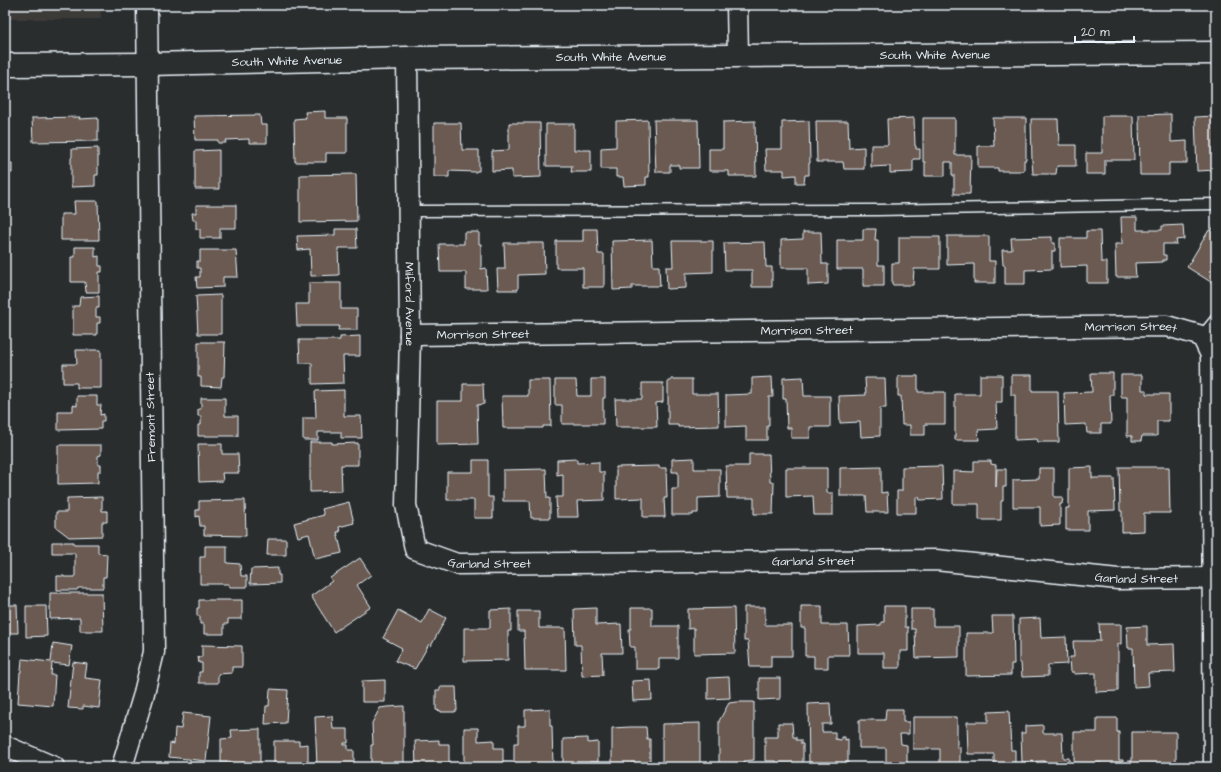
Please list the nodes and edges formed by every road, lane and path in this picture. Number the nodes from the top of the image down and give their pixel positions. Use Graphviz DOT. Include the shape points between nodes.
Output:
graph roads {
  1 [pos="147,5"];
  2 [pos="737,5"];
  3 [pos="1216,53"];
  4 [pos="738,56"];
  5 [pos="407,58"];
  6 [pos="148,64"];
  7 [pos="5,65"];
  8 [pos="1216,204"];
  9 [pos="409,211"];
  10 [pos="1216,320"];
  11 [pos="410,335"];
  12 [pos="1202,336"];
  13 [pos="415,549"];
  14 [pos="1213,578"];
  15 [pos="5,746"];
  16 [pos="54,767"];
  17 [pos="122,767"];
  18 [pos="1214,767"];
  1 -- 6 [label="street, Fremont Street"];
  2 -- 4 [label="street"];
  3 -- 4 [label="street, South White Avenue"];
  4 -- 5 [label="street, South White Avenue"];
  5 -- 6 [label="street, South White Avenue"];
  5 -- 9 [label="street, Milford Avenue"];
  6 -- 7 [label="street, South White Avenue"];
  6 -- 17 [label="street, Fremont Street" via="154,652"];
  8 -- 9 [label="lane" via="877,210"];
  9 -- 11 [label="street, Milford Avenue"];
  10 -- 12 [label="lane"];
  11 -- 12 [label="street, Morrison Street" via="1167,326"];
  11 -- 13 [label="street, Milford Avenue" via="406,505"];
  12 -- 14 [label="street" via="1211,355"];
  13 -- 14 [label="street, Garland Street" via="457,564 936,560 1118,579"];
  14 -- 18 [label="street"];
  15 -- 16 [label="street"];
}
